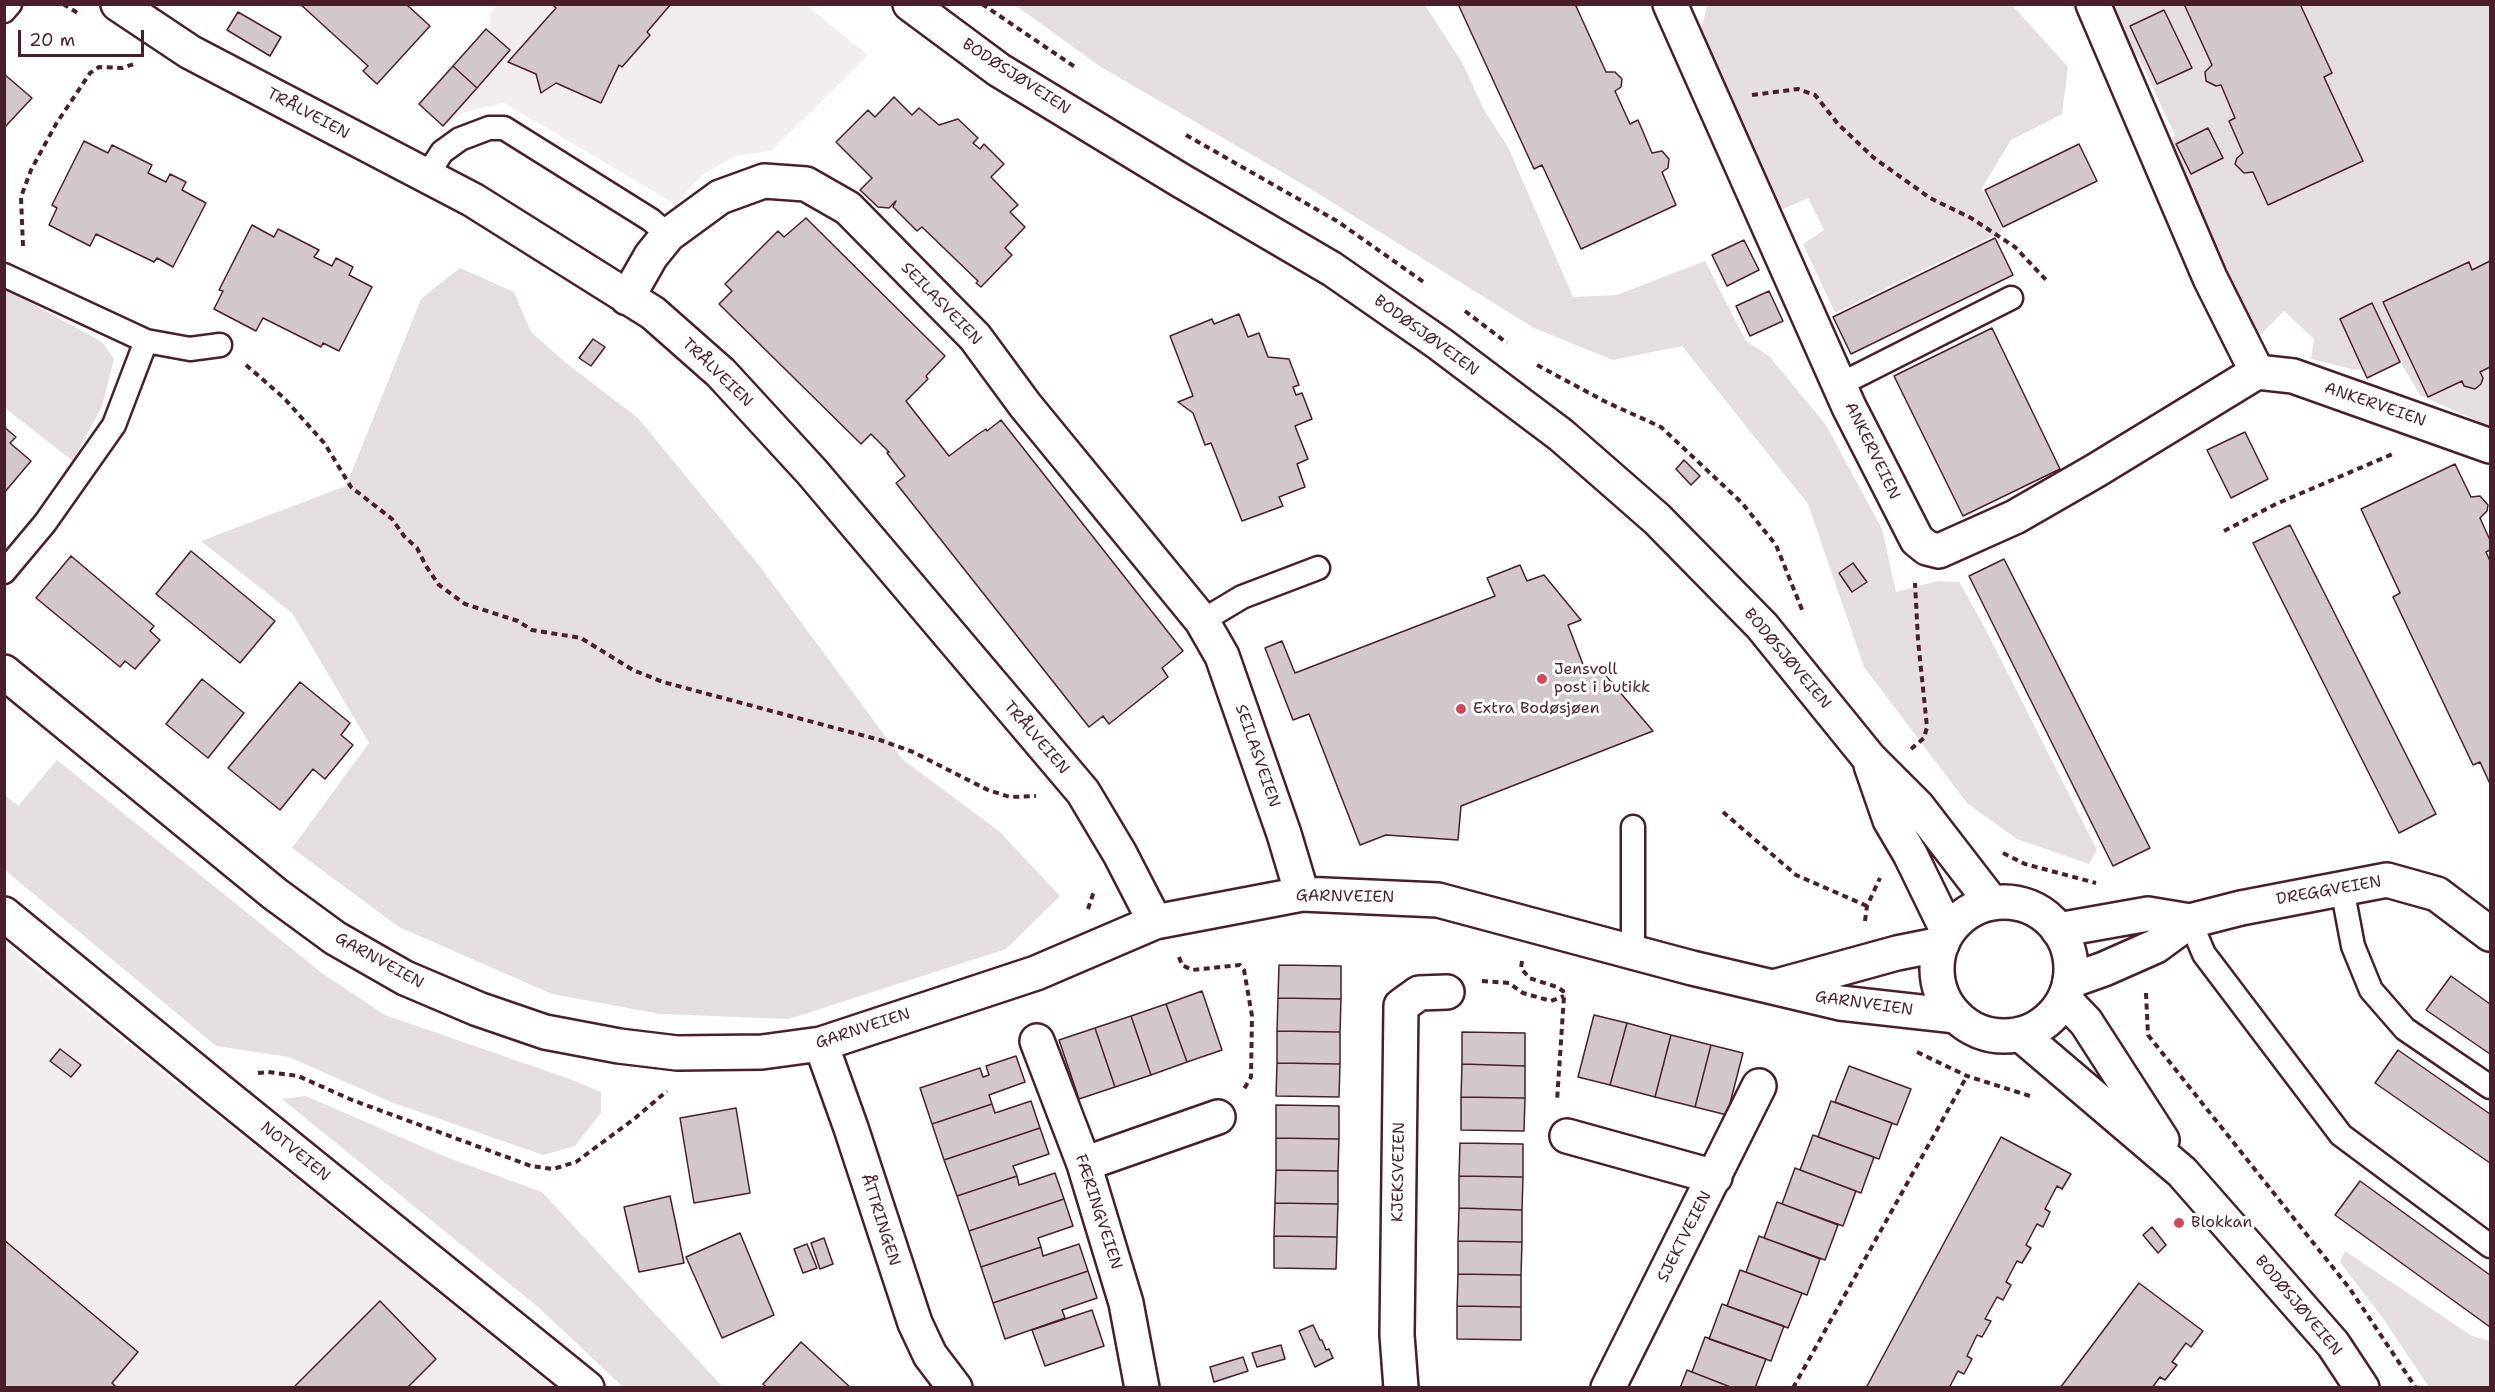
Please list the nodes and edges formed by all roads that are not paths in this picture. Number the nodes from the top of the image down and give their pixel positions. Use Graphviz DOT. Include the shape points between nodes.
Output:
graph roads {
  1 [pos="10,4"];
  2 [pos="910,4"];
  3 [pos="1670,4"];
  4 [pos="2093,4"];
  5 [pos="4,11"];
  6 [pos="104,13"];
  7 [pos="426,177"];
  8 [pos="668,235"];
  9 [pos="12,279"];
  10 [pos="627,298"];
  11 [pos="2011,298"];
  12 [pos="146,341"];
  13 [pos="220,345"];
  14 [pos="2257,372"];
  15 [pos="1839,385"];
  16 [pos="2490,446"];
  17 [pos="1318,568"];
  18 [pos="4,572"];
  19 [pos="1202,621"];
  20 [pos="4,672"];
  21 [pos="1869,758"];
  22 [pos="1633,827"];
  23 [pos="2343,888"];
  24 [pos="1302,894"];
  25 [pos="1992,903"];
  26 [pos="4,914"];
  27 [pos="2190,921"];
  28 [pos="1155,922"];
  29 [pos="2058,930"];
  30 [pos="2490,934"];
  31 [pos="1945,938"];
  32 [pos="1633,952"];
  33 [pos="1772,988"];
  34 [pos="2067,990"];
  35 [pos="1447,992"];
  36 [pos="1956,1016"];
  37 [pos="2020,1034"];
  38 [pos="1037,1041"];
  39 [pos="821,1044"];
  40 [pos="1759,1086"];
  41 [pos="2490,1088"];
  42 [pos="1210,1119"];
  43 [pos="1567,1136"];
  44 [pos="1084,1164"];
  45 [pos="2182,1172"];
  46 [pos="1715,1178"];
  47 [pos="2490,1246"];
  48 [pos="587,1388"];
  49 [pos="955,1388"];
  50 [pos="1142,1388"];
  51 [pos="1401,1388"];
  52 [pos="1608,1388"];
  53 [pos="2362,1388"];
  1 -- 5 [label="lane"];
  2 -- 21 [label="street, BODØSJØVEIEN" via="999,70 1332,270 1562,435 1657,519 1762,626"];
  3 -- 15 [label="street, ANKERVEIEN"];
  4 -- 14 [label="street" via="2210,278"];
  6 -- 7 [label="street, TRÅLVEIEN" via="190,52"];
  7 -- 8 [label="lane" via="442,152 460,139 489,128 504,128 651,220"];
  7 -- 10 [label="street, TRÅLVEIEN" via="473,200"];
  8 -- 10 [label="street, SEILASVEIEN"];
  8 -- 19 [label="street, SEILASVEIEN" via="720,197 764,181 806,184 848,208 975,337 1025,405"];
  9 -- 12 [label="lane"];
  10 -- 28 [label="street, TRÅLVEIEN" via="653,313 722,373 812,472 1083,792"];
  11 -- 15 [label="lane"];
  12 -- 13 [label="lane" via="190,349"];
  12 -- 18 [label="lane" via="114,424 52,514"];
  14 -- 15 [label="street, ANKERVEIEN" via="2015,517 1939,550 1927,548 1917,540"];
  14 -- 16 [label="street, ANKERVEIEN" via="2293,376"];
  17 -- 19 [label="lane" via="1242,597"];
  19 -- 24 [label="street, SEILASVEIEN" via="1222,656"];
  20 -- 39 [label="street, GARNVEIEN" via="274,894 335,938 405,978 544,1032 619,1046 700,1053 762,1052"];
  21 -- 25 [label="street, BODØSJØVEIEN" via="1918,807"];
  21 -- 31 [label="street, BODØSJØVEIEN" via="1890,820 1910,854"];
  22 -- 32 [label="lane"];
  23 -- 27 [label="street, DREGGVEIEN"];
  23 -- 30 [label="street, DREGGVEIEN" via="2387,880 2437,894"];
  23 -- 41 [label="lane" via="2353,946 2371,990 2405,1029"];
  24 -- 28 [label="street, GARNVEIEN"];
  24 -- 32 [label="street, GARNVEIEN" via="1438,900"];
  25 -- 29 [label="street" via="2011,902 2029,907"];
  25 -- 31 [label="street" via="1959,918"];
  26 -- 48 [label="street, NOTVEIEN"];
  27 -- 29 [label="street, DREGGVEIEN" via="2148,914"];
  27 -- 34 [label="street, DREGGVEIEN" via="2156,946"];
  27 -- 47 [label="lane" via="2204,954 2342,1135"];
  28 -- 39 [label="street, GARNVEIEN" via="1036,973"];
  29 -- 34 [label="street" via="2071,963"];
  31 -- 33 [label="street, GARNVEIEN"];
  31 -- 36 [label="street" via="1937,963 1938,982 1944,1000"];
  32 -- 33 [label="street, GARNVEIEN"];
  33 -- 36 [label="street, GARNVEIEN" via="1840,1003"];
  34 -- 37 [label="street" via="2052,1015 2038,1027"];
  34 -- 45 [label="street, BODØSJØVEIEN"];
  35 -- 51 [label="street, KJEKSVEIEN" via="1419,993 1401,1006 1397,1335"];
  36 -- 37 [label="street" via="1975,1029 1997,1035"];
  37 -- 45 [label="street, BODØSJØVEIEN"];
  38 -- 44 [label="street, FÆRINGVEIEN"];
  39 -- 49 [label="street, ÅTTRINGEN" via="915,1323 930,1355"];
  40 -- 46 [label="street, SJEKTVEIEN"];
  42 -- 44 [label="street"];
  43 -- 46 [label="street"];
  44 -- 50 [label="street, FÆRINGVEIEN" via="1126,1303"];
  45 -- 53 [label="street, BODØSJØVEIEN" via="2333,1344"];
  46 -- 52 [label="street, SJEKTVEIEN"];
}
